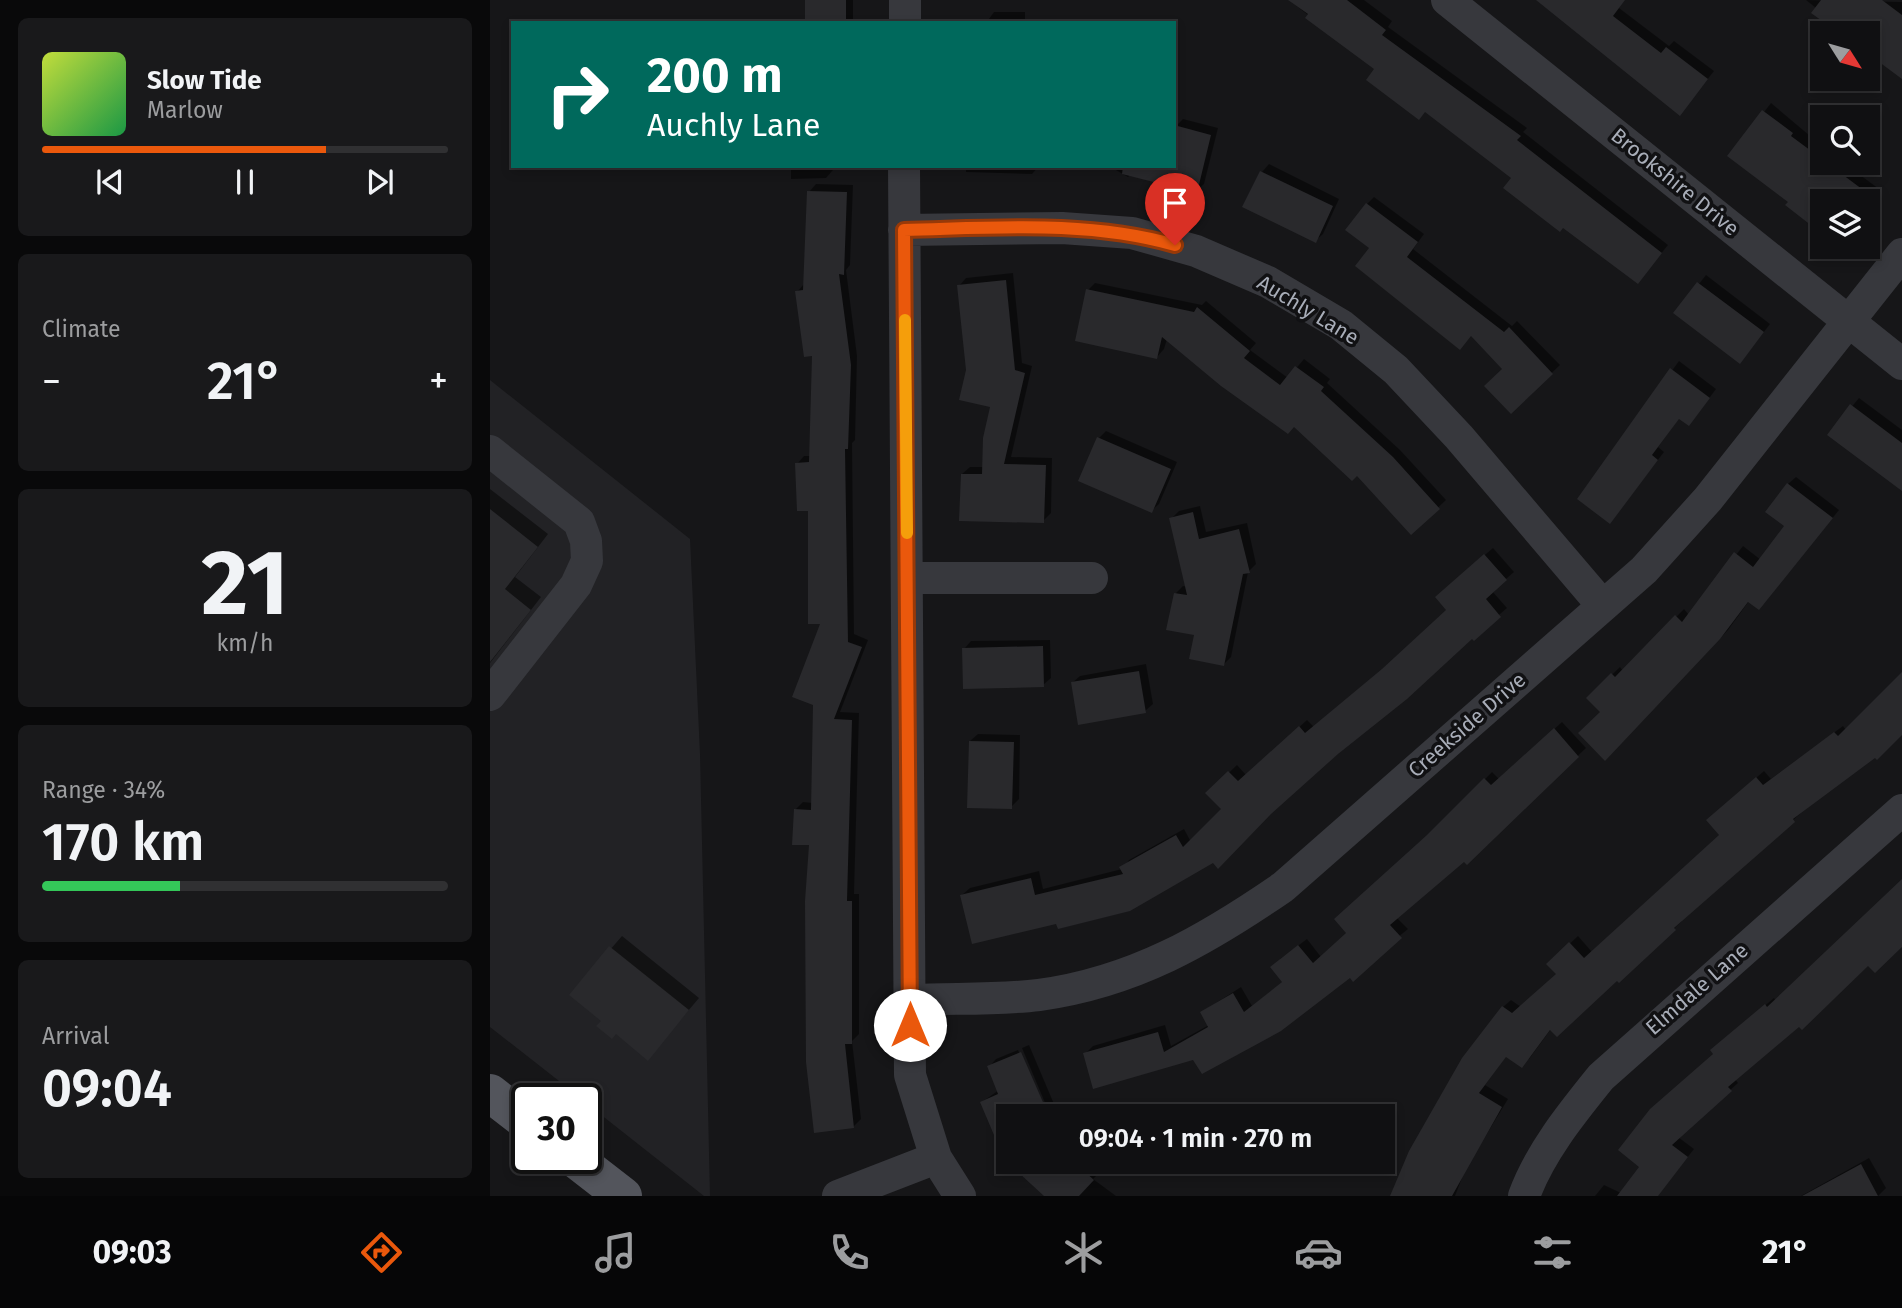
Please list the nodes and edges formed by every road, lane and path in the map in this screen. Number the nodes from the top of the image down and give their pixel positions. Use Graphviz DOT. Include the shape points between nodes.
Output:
graph roads {
  1 [pos="905,0"];
  2 [pos="1447,0"];
  3 [pos="905,21"];
  4 [pos="904,168"];
  5 [pos="904,230"];
  6 [pos="1902,254"];
  7 [pos="1849,320"];
  8 [pos="1902,364"];
  9 [pos="490,451"];
  10 [pos="907,578"];
  11 [pos="1092,578"];
  12 [pos="1603,606"];
  13 [pos="490,695"];
  14 [pos="1902,810"];
  15 [pos="911,1000"];
  16 [pos="490,1093"];
  17 [pos="511,1109"];
  18 [pos="936,1158"];
  19 [pos="595,1174"];
  20 [pos="623,1196"];
  21 [pos="838,1196"];
  22 [pos="960,1196"];
  23 [pos="1524,1196"];
  1 -- 3 [label="street"];
  2 -- 7 [label="street, Brookshire Drive"];
  4 -- 5 [label="street"];
  5 -- 10 [label="street"];
  5 -- 12 [label="street, Auchly Lane" via="1062,228 1132,233 1196,251 1268,282 1341,325 1396,370"];
  6 -- 7 [label="street, Creekside Drive"];
  7 -- 8 [label="street, Brookshire Drive"];
  7 -- 12 [label="street, Creekside Drive" via="1672,541"];
  9 -- 13 [label="street" via="579,522 587,561 576,584"];
  10 -- 11 [label="street"];
  10 -- 15 [label="street"];
  12 -- 15 [label="street, Creekside Drive" via="1283,887 1217,932 1170,957 1107,980 1039,995"];
  14 -- 23 [label="street, Elmdale Lane" via="1601,1076 1567,1119"];
  15 -- 18 [label="street" via="910,1075"];
  16 -- 17 [label="main road"];
  18 -- 21 [label="street"];
  18 -- 22 [label="street"];
  19 -- 20 [label="main road"];
}
